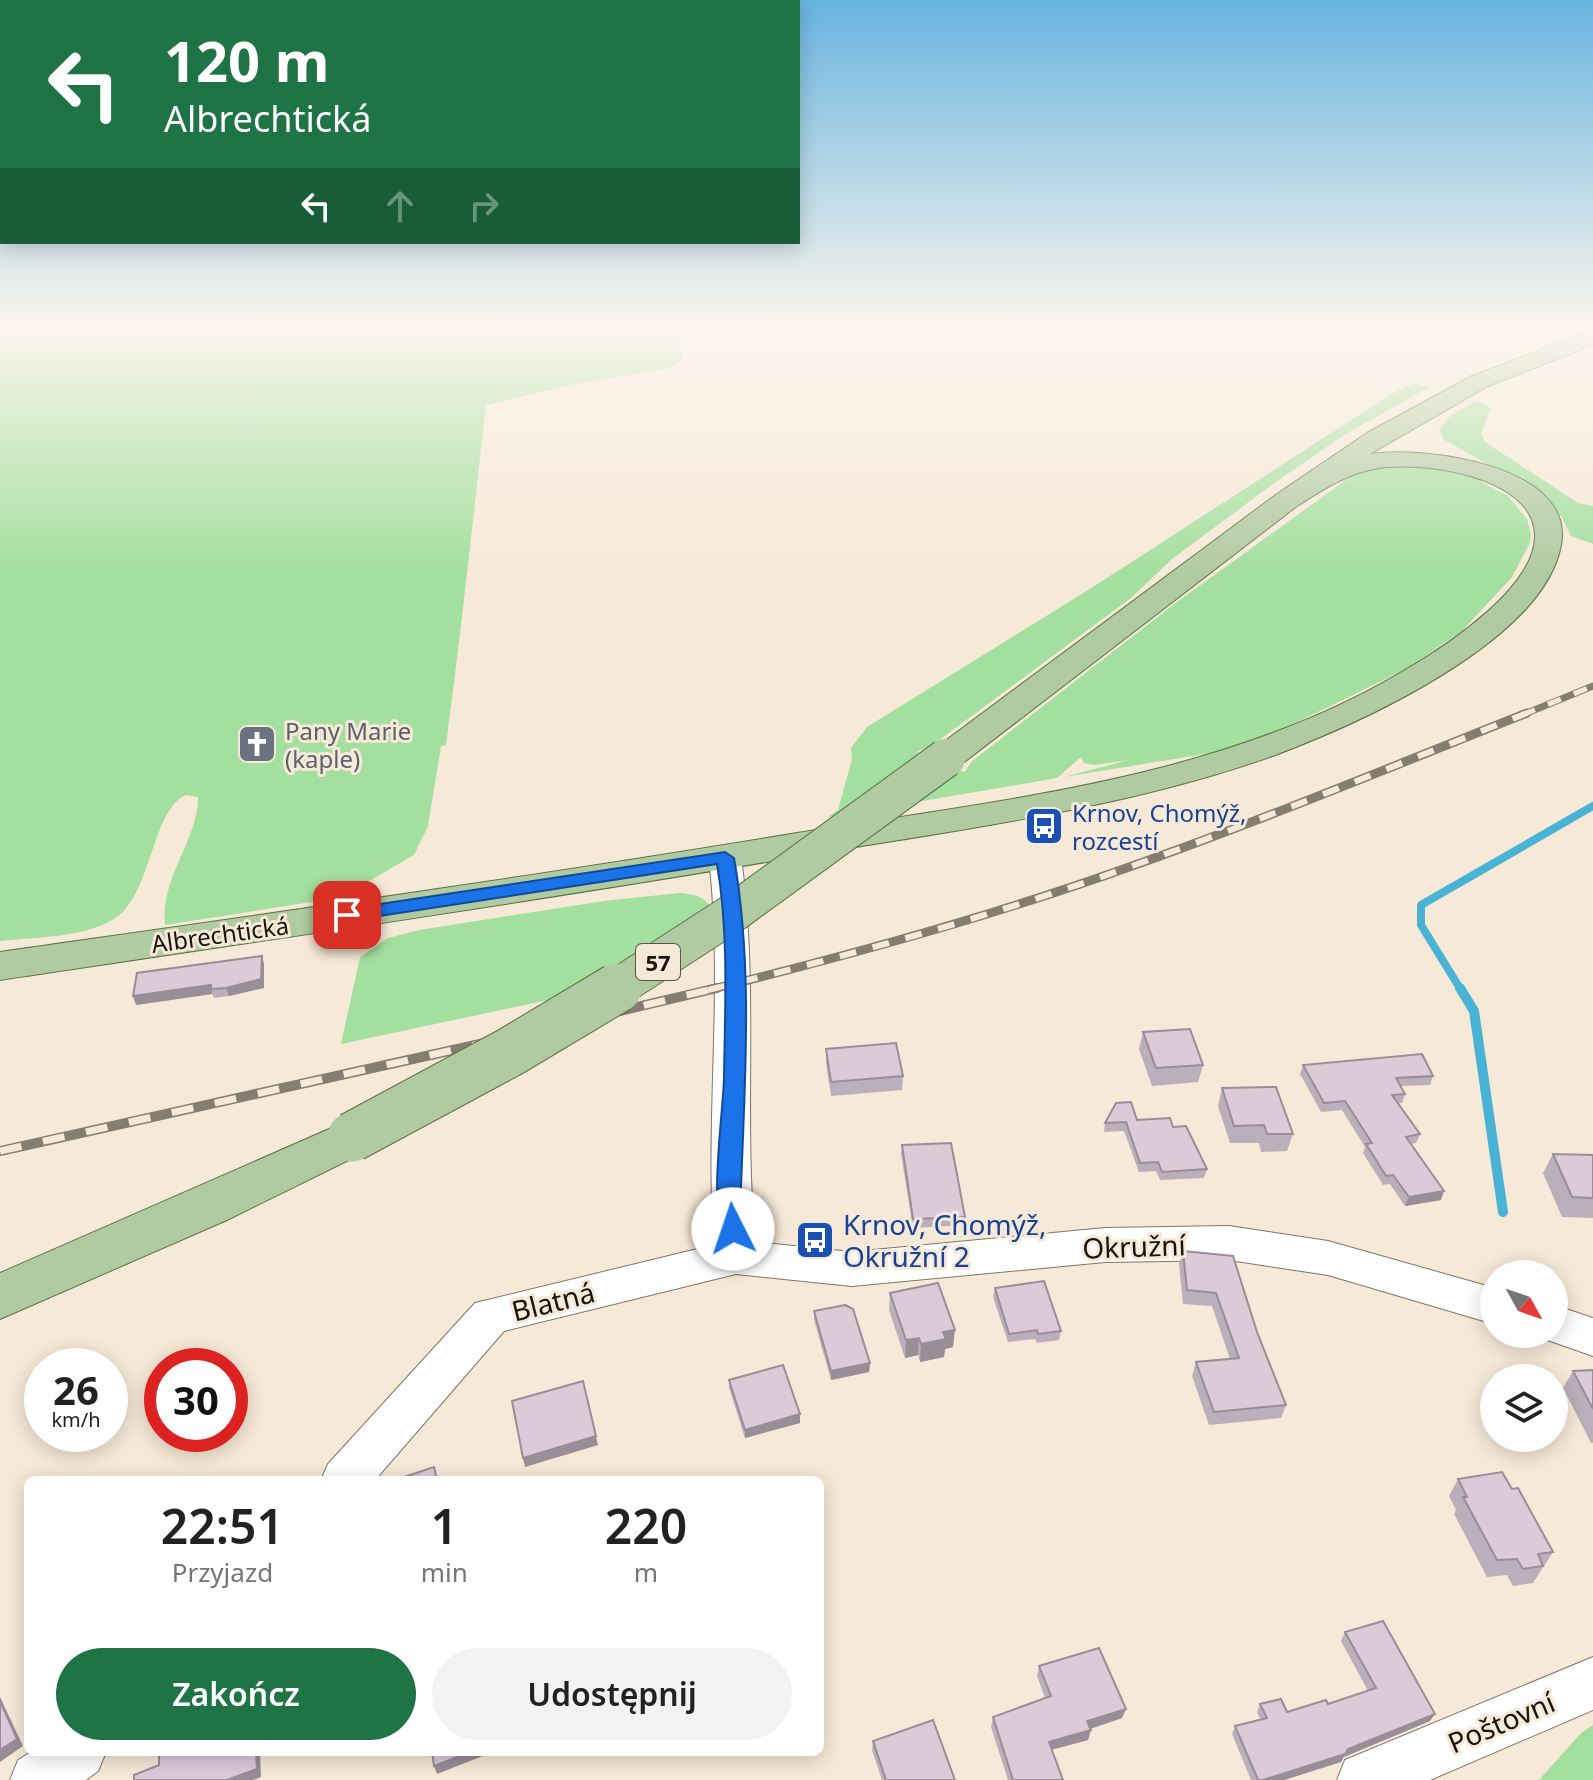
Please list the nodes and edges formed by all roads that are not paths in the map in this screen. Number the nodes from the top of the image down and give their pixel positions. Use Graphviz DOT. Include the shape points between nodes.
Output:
graph roads {
  1 [pos="1429,407"];
  2 [pos="1442,407"];
  3 [pos="1376,438"];
  4 [pos="1448,458"];
  5 [pos="1287,500"];
  6 [pos="725,858"];
  7 [pos="0,966"];
  8 [pos="736,1257"];
  9 [pos="0,1297"];
  10 [pos="1480,1302"];
  11 [pos="1568,1329"];
  12 [pos="1593,1337"];
  13 [pos="349,1476"];
  14 [pos="1593,1683"];
  15 [pos="73,1756"];
  16 [pos="38,1780"];
  17 [pos="1365,1780"];
  1 -- 3 [label="main road, 57"];
  2 -- 4 [label="main road" via="1427,428"];
  3 -- 4 [label="main road"];
  3 -- 5 [label="main road, 57"];
  4 -- 5 [label="main road" via="1366,462"];
  4 -- 6 [label="main road, Albrechtická" via="1497,477 1525,496 1543,515 1549,539 1542,563 1513,602 1477,636 1425,672 1356,709 1249,752 1121,787"];
  5 -- 9 [label="main road, 57, bridge" via="946,758 662,960 517,1048 352,1137"];
  6 -- 7 [label="main road, Albrechtická"];
  6 -- 8 [label="street" via="734,968 729,1201"];
  8 -- 10 [label="street, Okružní" via="852,1269 1105,1245 1229,1243 1328,1258"];
  8 -- 13 [label="street, Blatná" via="490,1316"];
  11 -- 12 [label="street"];
  14 -- 17 [label="street, Poštovní"];
  15 -- 16 [label="street"];
}
